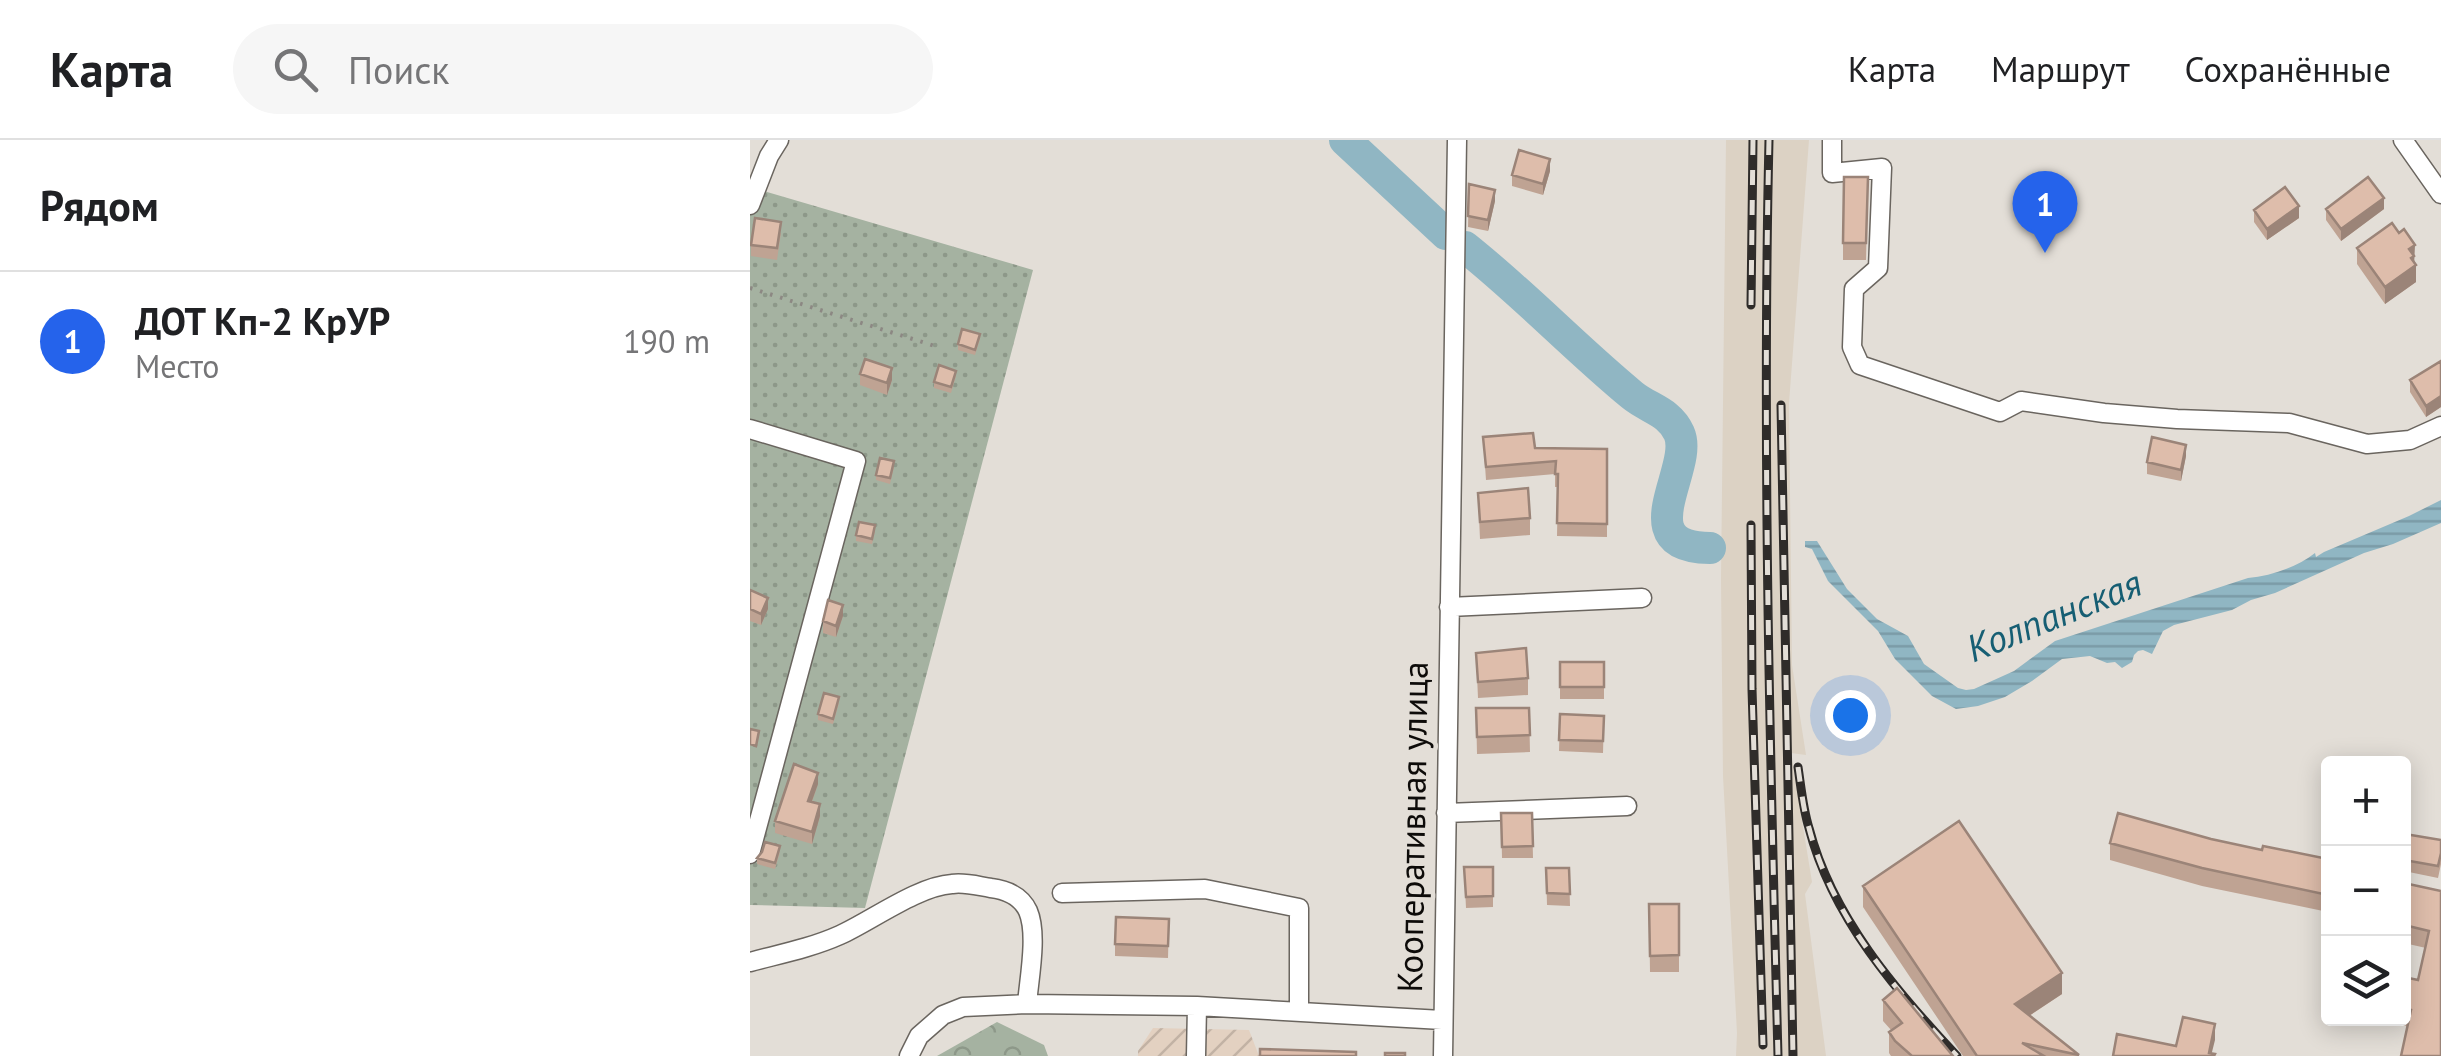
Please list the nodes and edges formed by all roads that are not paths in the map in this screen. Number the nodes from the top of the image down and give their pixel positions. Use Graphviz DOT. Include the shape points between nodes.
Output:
graph roads {
  1 [pos="779,140"];
  2 [pos="1458,140"];
  3 [pos="1832,140"];
  4 [pos="2403,140"];
  5 [pos="2441,194"];
  6 [pos="752,197"];
  7 [pos="2441,426"];
  8 [pos="750,429"];
  9 [pos="1642,598"];
  10 [pos="1449,606"];
  11 [pos="1628,806"];
  12 [pos="1446,814"];
  13 [pos="750,854"];
  14 [pos="1062,893"];
  15 [pos="750,962"];
  16 [pos="1027,1004"];
  17 [pos="1197,1006"];
  18 [pos="1298,1012"];
  19 [pos="1442,1020"];
  20 [pos="909,1056"];
  21 [pos="1196,1056"];
  22 [pos="1443,1056"];
  1 -- 6 [label="street"];
  2 -- 10 [label="street, Кооперативная улица"];
  3 -- 7 [label="street" via="1832,172 1882,168 1878,268 1854,289 1852,347 1860,365 2000,412 2021,401 2159,418 2288,423 2367,444 2410,440"];
  4 -- 5 [label="street"];
  8 -- 13 [label="street" via="856,461"];
  9 -- 10 [label="street"];
  10 -- 12 [label="street, Кооперативная улица"];
  11 -- 12 [label="street"];
  12 -- 19 [label="street, Кооперативная улица"];
  14 -- 18 [label="street" via="1205,889 1298,908"];
  15 -- 16 [label="street" via="808,948 957,883 1003,890 1020,898 1029,913"];
  16 -- 17 [label="street, Кооперативная улица"];
  16 -- 20 [label="street, Кооперативная улица" via="963,1007 943,1015 919,1036"];
  17 -- 18 [label="street, Кооперативная улица"];
  17 -- 21 [label="street"];
  18 -- 19 [label="street, Кооперативная улица"];
  19 -- 22 [label="street"];
}
